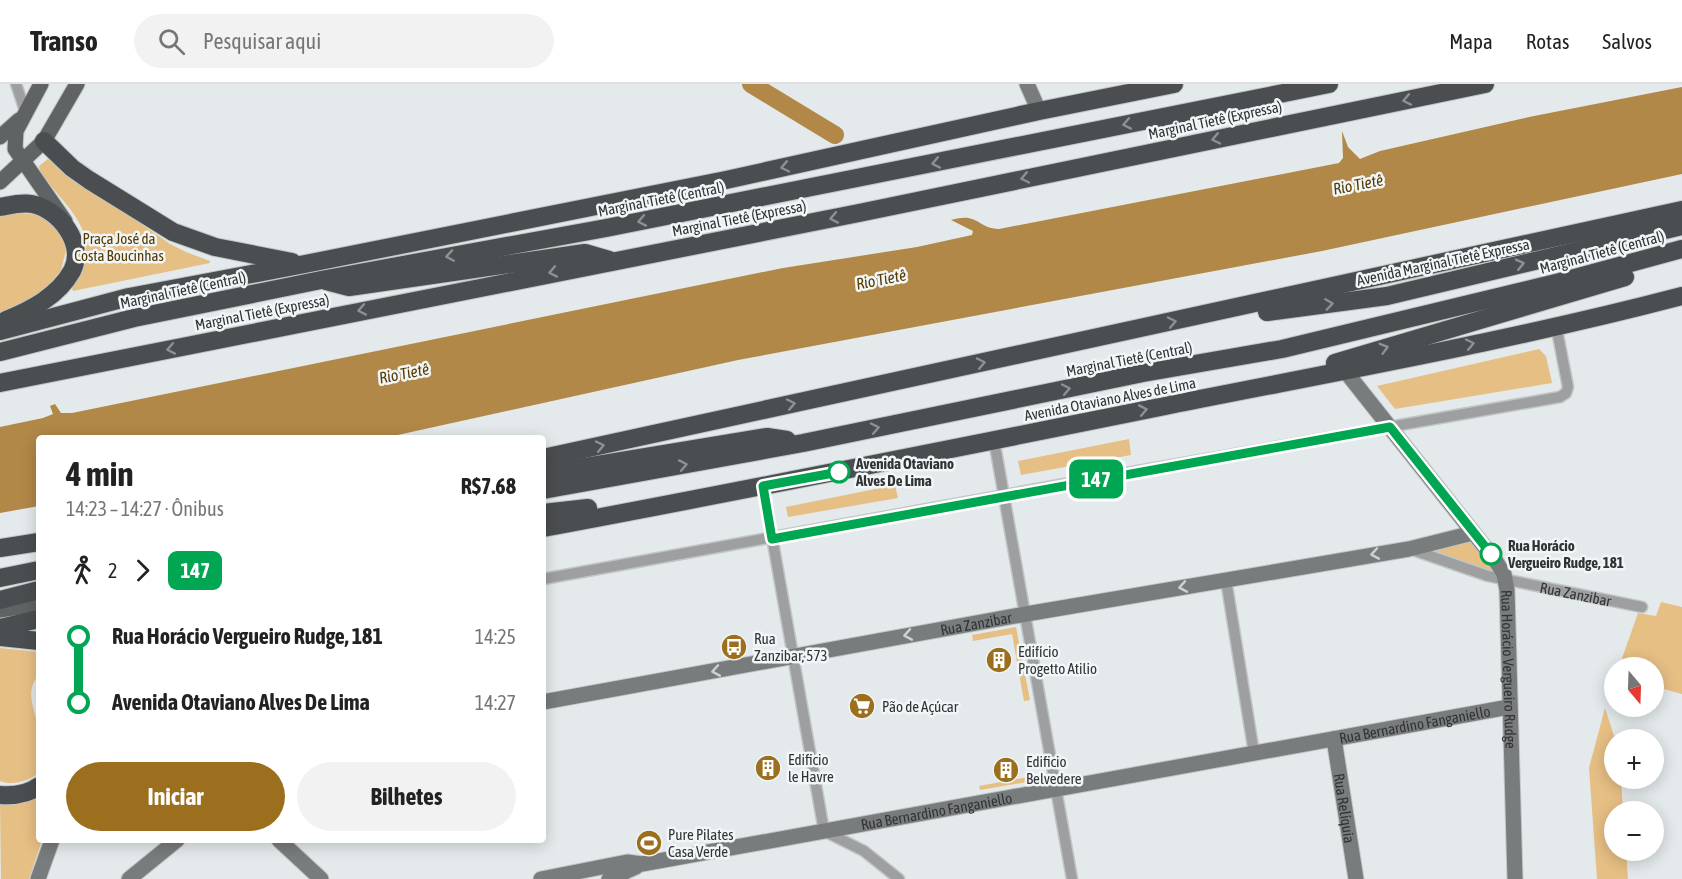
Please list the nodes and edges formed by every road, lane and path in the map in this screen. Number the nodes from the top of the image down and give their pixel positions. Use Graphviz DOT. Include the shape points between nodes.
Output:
graph roads {
  1 [pos="16,84"];
  2 [pos="41,84"];
  3 [pos="77,84"];
  4 [pos="1027,84"];
  5 [pos="1174,84"];
  6 [pos="1329,84"];
  7 [pos="1485,84"];
  8 [pos="1039,111"];
  9 [pos="26,114"];
  10 [pos="0,137"];
  11 [pos="44,141"];
  12 [pos="23,162"];
  13 [pos="0,182"];
  14 [pos="0,207"];
  15 [pos="1682,210"];
  16 [pos="1682,226"];
  17 [pos="1661,230"];
  18 [pos="73,238"];
  19 [pos="1682,249"];
  20 [pos="1682,260"];
  21 [pos="611,261"];
  22 [pos="305,264"];
  23 [pos="321,280"];
  24 [pos="1680,297"];
  25 [pos="1209,314"];
  26 [pos="0,322"];
  27 [pos="1556,325"];
  28 [pos="0,331"];
  29 [pos="0,352"];
  30 [pos="1203,363"];
  31 [pos="1346,372"];
  32 [pos="1289,381"];
  33 [pos="0,383"];
  34 [pos="1390,427"];
  35 [pos="994,440"];
  36 [pos="803,443"];
  37 [pos="546,457"];
  38 [pos="546,474"];
  39 [pos="763,486"];
  40 [pos="546,489"];
  41 [pos="1005,495"];
  42 [pos="653,507"];
  43 [pos="546,513"];
  44 [pos="546,527"];
  45 [pos="1473,533"];
  46 [pos="772,539"];
  47 [pos="36,542"];
  48 [pos="0,548"];
  49 [pos="1409,549"];
  50 [pos="36,559"];
  51 [pos="0,566"];
  52 [pos="36,571"];
  53 [pos="0,578"];
  54 [pos="546,578"];
  55 [pos="1226,580"];
  56 [pos="1506,580"];
  57 [pos="36,591"];
  58 [pos="0,600"];
  59 [pos="36,604"];
  60 [pos="1642,607"];
  61 [pos="0,610"];
  62 [pos="1026,614"];
  63 [pos="36,621"];
  64 [pos="0,627"];
  65 [pos="0,637"];
  66 [pos="36,641"];
  67 [pos="793,656"];
  68 [pos="546,701"];
  69 [pos="1509,707"];
  70 [pos="1334,739"];
  71 [pos="1254,753"];
  72 [pos="36,788"];
  73 [pos="1057,789"];
  74 [pos="0,795"];
  75 [pos="825,831"];
  76 [pos="51,843"];
  77 [pos="173,843"];
  78 [pos="282,843"];
  79 [pos="642,864"];
  80 [pos="591,873"];
  81 [pos="38,879"];
  82 [pos="129,879"];
  83 [pos="321,879"];
  84 [pos="541,879"];
  85 [pos="609,879"];
  86 [pos="899,879"];
  87 [pos="1072,879"];
  88 [pos="1356,879"];
  89 [pos="1515,879"];
  1 -- 9 [label="street"];
  2 -- 9 [label="main road"];
  3 -- 11 [label="main road"];
  4 -- 8 [label="street"];
  5 -- 8 [label="highway"];
  6 -- 23 [label="highway, Marginal Tietê (Central), one-way" via="664,217"];
  7 -- 21 [label="highway, Marginal Tietê (Expressa), one-way"];
  8 -- 22 [label="highway, one-way" via="726,180"];
  9 -- 10 [label="main road"];
  9 -- 12 [label="main road" via="15,141"];
  11 -- 12 [label="main road"];
  11 -- 22 [label="highway" via="89,180 178,234 234,252"];
  12 -- 13 [label="main road"];
  12 -- 18 [label="main road" via="63,215"];
  14 -- 18 [label="highway" via="24,202 42,206 62,222"];
  15 -- 25 [label="highway"];
  16 -- 17 [label="highway, Avenida Marginal Tietê Expressa"];
  25 -- 17 [label="highway, Avenida Marginal Tietê Expressa, one-way" via="1232,317 1387,296"];
  17 -- 30 [label="highway" via="1652,242 1598,262 1259,341"];
  18 -- 26 [label="highway" via="74,264 66,280 30,310"];
  19 -- 30 [label="highway, Marginal Tietê (Central)" via="1282,349"];
  32 -- 20 [label="highway, one-way" via="1363,355"];
  21 -- 23 [label="highway" via="585,253 349,287"];
  21 -- 33 [label="highway, Marginal Tietê (Expressa), one-way"];
  22 -- 28 [label="highway" via="129,297"];
  23 -- 29 [label="highway, Marginal Tietê (Central)" via="134,318"];
  24 -- 27 [label="highway, Avenida Otaviano Alves de Lima"];
  37 -- 25 [label="highway, one-way"];
  31 -- 27 [label="highway, Avenida Otaviano Alves de Lima, one-way"];
  27 -- 34 [label="street" via="1568,387 1564,396"];
  36 -- 30 [label="highway, Marginal Tietê (Central), one-way"];
  31 -- 32 [label="highway, Avenida Otaviano Alves de Lima"];
  31 -- 34 [label="street, Rua Horácio Vergueiro Rudge"];
  35 -- 32 [label="highway, Avenida Otaviano Alves de Lima, one-way"];
  34 -- 41 [label="street"];
  34 -- 45 [label="street, Rua Horácio Vergueiro Rudge"];
  35 -- 39 [label="highway, Avenida Otaviano Alves de Lima"];
  35 -- 41 [label="street"];
  36 -- 38 [label="highway" via="766,437"];
  40 -- 36 [label="highway, Marginal Tietê (Central), one-way"];
  39 -- 42 [label="highway, Avenida Otaviano Alves de Lima"];
  39 -- 46 [label="street"];
  41 -- 46 [label="street"];
  41 -- 62 [label="street"];
  42 -- 43 [label="highway"];
  42 -- 44 [label="highway, Avenida Otaviano Alves de Lima"];
  45 -- 49 [label="street, Rua Zanzibar"];
  45 -- 56 [label="street, Rua Horácio Vergueiro Rudge"];
  46 -- 54 [label="street"];
  46 -- 67 [label="street"];
  47 -- 48 [label="highway"];
  49 -- 55 [label="street, Rua Zanzibar, one-way"];
  49 -- 56 [label="street, Rua Zanzibar"];
  50 -- 51 [label="highway"];
  52 -- 53 [label="highway"];
  55 -- 62 [label="street, Rua Zanzibar, one-way"];
  55 -- 71 [label="street"];
  56 -- 60 [label="street, Rua Zanzibar"];
  56 -- 69 [label="street, Rua Horácio Vergueiro Rudge"];
  57 -- 58 [label="highway"];
  59 -- 61 [label="main road"];
  62 -- 67 [label="street, Rua Zanzibar, one-way"];
  62 -- 73 [label="street"];
  63 -- 64 [label="highway"];
  65 -- 66 [label="highway"];
  67 -- 68 [label="street, Rua Zanzibar, one-way"];
  67 -- 75 [label="street"];
  69 -- 70 [label="street, Rua Bernardino Fanganiello"];
  69 -- 89 [label="street, Rua Horácio Vergueiro Rudge"];
  70 -- 71 [label="street, Rua Bernardino Fanganiello"];
  70 -- 88 [label="street, Rua Relíquia"];
  71 -- 73 [label="street, Rua Bernardino Fanganiello"];
  72 -- 74 [label="highway" via="18,795"];
  73 -- 75 [label="street, Rua Bernardino Fanganiello"];
  73 -- 87 [label="street"];
  75 -- 79 [label="street, Rua Bernardino Fanganiello"];
  75 -- 86 [label="street" via="864,851"];
  76 -- 81 [label="street"];
  77 -- 82 [label="street"];
  78 -- 83 [label="street"];
  79 -- 80 [label="street, Rua Bernardino Fanganiello" via="627,862"];
  79 -- 85 [label="street"];
  80 -- 84 [label="street, Rua Bernardino Fanganiello"];
}
